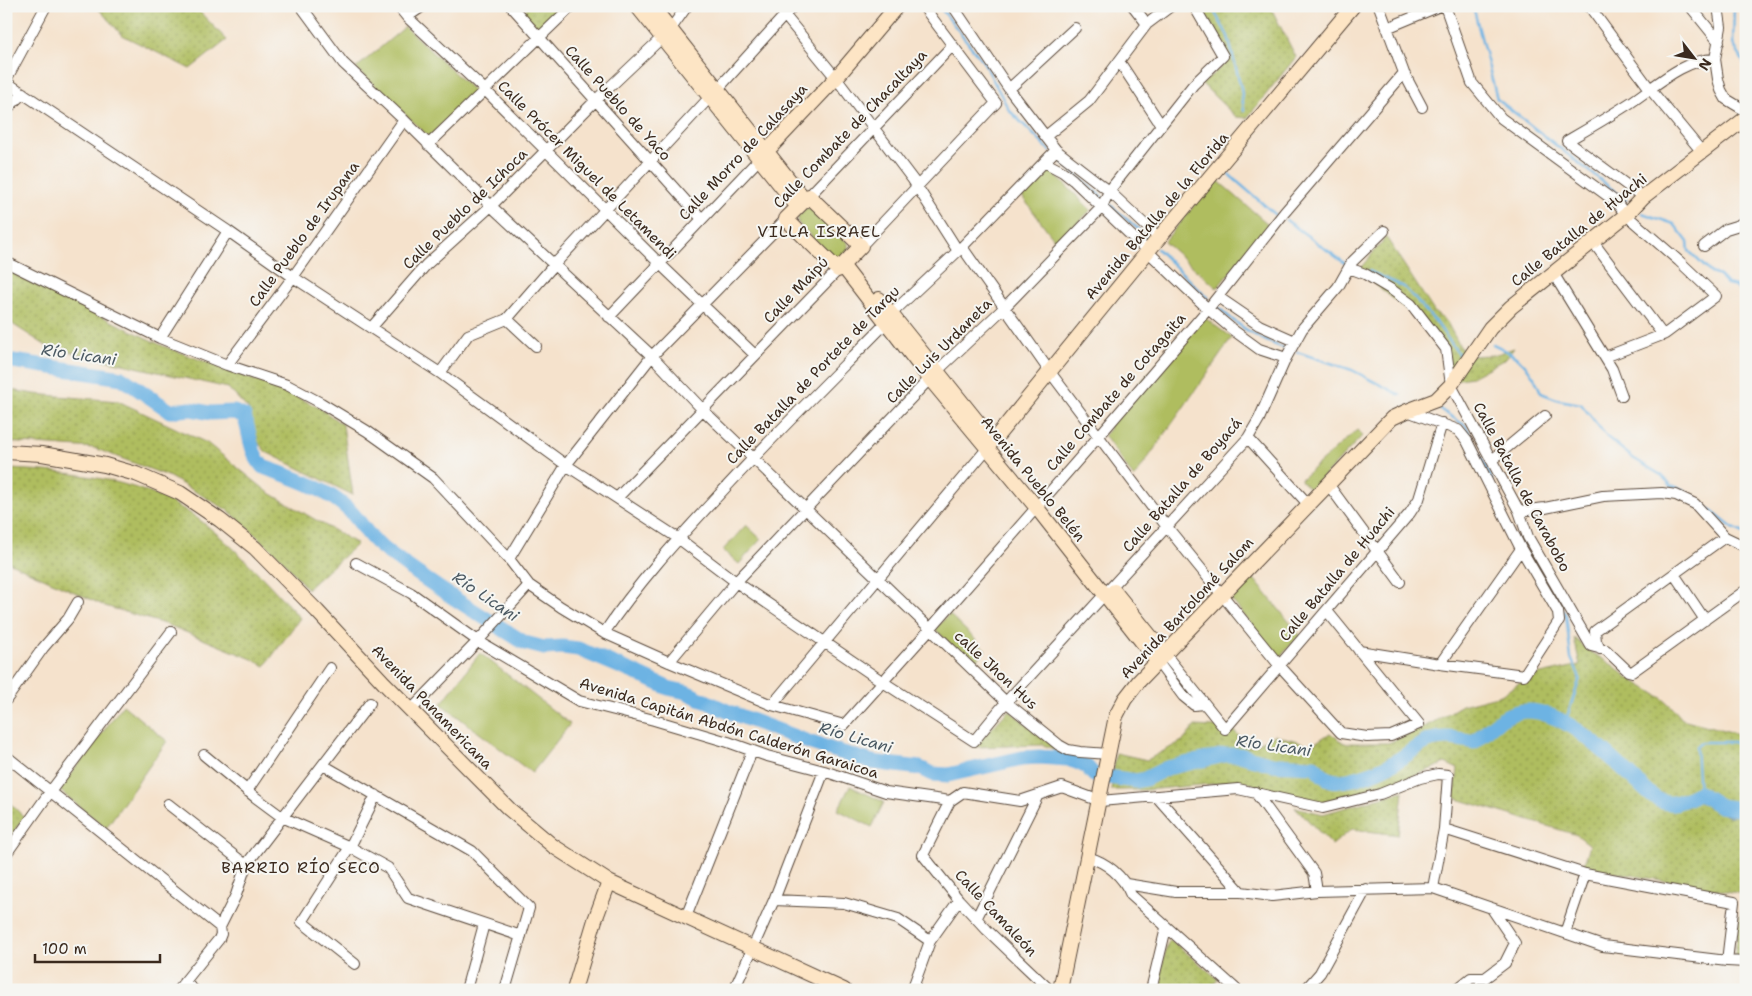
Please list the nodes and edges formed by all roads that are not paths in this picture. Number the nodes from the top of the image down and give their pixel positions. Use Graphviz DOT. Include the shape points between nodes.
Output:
graph roads {
  1 [pos="46,6"];
  2 [pos="301,6"];
  3 [pos="398,6"];
  4 [pos="423,6"];
  5 [pos="511,6"];
  6 [pos="572,6"];
  7 [pos="636,6"];
  8 [pos="652,6"];
  9 [pos="687,6"];
  10 [pos="777,6"];
  11 [pos="793,6"];
  12 [pos="897,6"];
  13 [pos="923,6"];
  14 [pos="954,6"];
  15 [pos="1133,6"];
  16 [pos="1172,6"];
  17 [pos="1194,6"];
  18 [pos="1353,6"];
  19 [pos="1379,6"];
  20 [pos="1440,6"];
  21 [pos="1445,6"];
  22 [pos="1589,6"];
  23 [pos="1690,6"];
  24 [pos="1718,6"];
  25 [pos="785,16"];
  26 [pos="406,17"];
  27 [pos="1146,24"];
  28 [pos="1075,28"];
  29 [pos="1387,28"];
  30 [pos="666,33"];
  31 [pos="538,37"];
  32 [pos="1719,42"];
  33 [pos="952,46"];
  34 [pos="1715,59"];
  35 [pos="1119,61"];
  36 [pos="1404,73"];
  37 [pos="836,78"];
  38 [pos="6,81"];
  39 [pos="1009,89"];
  40 [pos="1650,89"];
  41 [pos="485,90"];
  42 [pos="23,93"];
  43 [pos="714,93"];
  44 [pos="596,100"];
  45 [pos="1422,107"];
  46 [pos="6,110"];
  47 [pos="1746,111"];
  48 [pos="1746,118"];
  49 [pos="404,120"];
  50 [pos="1161,125"];
  51 [pos="874,128"];
  52 [pos="1046,136"];
  53 [pos="428,145"];
  54 [pos="546,150"];
  55 [pos="1056,150"];
  56 [pos="1702,152"];
  57 [pos="763,155"];
  58 [pos="650,161"];
  59 [pos="1046,162"];
  60 [pos="917,188"];
  61 [pos="1109,191"];
  62 [pos="1643,197"];
  63 [pos="804,201"];
  64 [pos="490,206"];
  65 [pos="1102,207"];
  66 [pos="605,210"];
  67 [pos="1626,215"];
  68 [pos="702,219"];
  69 [pos="786,219"];
  70 [pos="1746,220"];
  71 [pos="228,231"];
  72 [pos="1384,231"];
  73 [pos="1159,238"];
  74 [pos="1593,242"];
  75 [pos="860,246"];
  76 [pos="1704,246"];
  77 [pos="960,249"];
  78 [pos="1148,252"];
  79 [pos="6,262"];
  80 [pos="660,264"];
  81 [pos="842,265"];
  82 [pos="553,266"];
  83 [pos="1349,268"];
  84 [pos="1553,274"];
  85 [pos="293,277"];
  86 [pos="1218,297"];
  87 [pos="703,304"];
  88 [pos="1005,307"];
  89 [pos="1208,309"];
  90 [pos="609,318"];
  91 [pos="888,318"];
  92 [pos="507,319"];
  93 [pos="371,328"];
  94 [pos="1663,335"];
  95 [pos="160,338"];
  96 [pos="1295,341"];
  97 [pos="536,346"];
  98 [pos="755,355"];
  99 [pos="652,356"];
  100 [pos="1605,357"];
  101 [pos="1286,358"];
  102 [pos="226,365"];
  103 [pos="1050,372"];
  104 [pos="440,373"];
  105 [pos="933,375"];
  106 [pos="1451,385"];
  107 [pos="1622,396"];
  108 [pos="702,409"];
  109 [pos="1407,411"];
  110 [pos="1545,416"];
  111 [pos="1442,423"];
  112 [pos="1099,436"];
  113 [pos="1248,438"];
  114 [pos="990,445"];
  115 [pos="6,452"];
  116 [pos="753,458"];
  117 [pos="1492,460"];
  118 [pos="566,465"];
  119 [pos="1328,484"];
  120 [pos="617,498"];
  121 [pos="1308,504"];
  122 [pos="1039,505"];
  123 [pos="806,510"];
  124 [pos="1519,511"];
  125 [pos="1167,527"];
  126 [pos="1725,537"];
  127 [pos="678,538"];
  128 [pos="1746,547"];
  129 [pos="1521,549"];
  130 [pos="1377,550"];
  131 [pos="509,559"];
  132 [pos="356,563"];
  133 [pos="1674,574"];
  134 [pos="878,578"];
  135 [pos="736,582"];
  136 [pos="1400,582"];
  137 [pos="529,584"];
  138 [pos="1746,590"];
  139 [pos="1108,591"];
  140 [pos="1222,594"];
  141 [pos="78,602"];
  142 [pos="1327,611"];
  143 [pos="1705,620"];
  144 [pos="930,629"];
  145 [pos="171,632"];
  146 [pos="604,633"];
  147 [pos="478,641"];
  148 [pos="825,641"];
  149 [pos="1600,649"];
  150 [pos="1359,651"];
  151 [pos="1160,657"];
  152 [pos="669,662"];
  153 [pos="1440,664"];
  154 [pos="1279,665"];
  155 [pos="330,668"];
  156 [pos="883,682"];
  157 [pos="6,700"];
  158 [pos="1006,702"];
  159 [pos="370,703"];
  160 [pos="772,705"];
  161 [pos="411,710"];
  162 [pos="1225,729"];
  163 [pos="752,751"];
  164 [pos="1109,754"];
  165 [pos="204,755"];
  166 [pos="6,756"];
  167 [pos="323,765"];
  168 [pos="824,771"];
  169 [pos="247,791"];
  170 [pos="50,792"];
  171 [pos="1255,792"];
  172 [pos="376,795"];
  173 [pos="1038,795"];
  174 [pos="1156,796"];
  175 [pos="950,801"];
  176 [pos="1100,801"];
  177 [pos="168,804"];
  178 [pos="282,817"];
  179 [pos="1444,830"];
  180 [pos="350,847"];
  181 [pos="6,854"];
  182 [pos="1087,857"];
  183 [pos="246,865"];
  184 [pos="1585,874"];
  185 [pos="609,882"];
  186 [pos="1126,884"];
  187 [pos="1433,888"];
  188 [pos="1366,889"];
  189 [pos="1317,891"];
  190 [pos="1241,892"];
  191 [pos="774,900"];
  192 [pos="960,900"];
  193 [pos="1492,909"];
  194 [pos="686,917"];
  195 [pos="977,917"];
  196 [pos="484,924"];
  197 [pos="220,927"];
  198 [pos="1166,928"];
  199 [pos="1565,933"];
  200 [pos="520,936"];
  201 [pos="930,941"];
  202 [pos="754,947"];
  203 [pos="1727,961"];
  204 [pos="1746,962"];
  205 [pos="355,964"];
  206 [pos="181,986"];
  207 [pos="194,990"];
  208 [pos="466,990"];
  209 [pos="505,990"];
  210 [pos="574,990"];
  211 [pos="734,990"];
  212 [pos="844,990"];
  213 [pos="912,990"];
  214 [pos="1050,990"];
  215 [pos="1060,990"];
  216 [pos="1151,990"];
  217 [pos="1237,990"];
  218 [pos="1305,990"];
  219 [pos="1456,990"];
  1 -- 38 [label="street"];
  2 -- 49 [label="street, calle Jhon Hus" via="343,63"];
  3 -- 26 [label="street, Calle Prócer Miguel de Letamendi"];
  4 -- 26 [label="street"];
  5 -- 31 [label="street, Calle Pueblo de Yaco"];
  6 -- 31 [label="street"];
  7 -- 30 [label="street"];
  8 -- 30 [label="street"];
  9 -- 30 [label="street, Calle Pueblo de Ichoca"];
  10 -- 25 [label="street"];
  11 -- 25 [label="street"];
  12 -- 37 [label="street, Calle Morro de Calasaya"];
  13 -- 33 [label="street"];
  14 -- 39 [label="street"];
  15 -- 27 [label="street"];
  16 -- 27 [label="street"];
  17 -- 50 [label="street, Calle Luis Urdaneta" via="1223,56 1193,85"];
  18 -- 73 [label="street, Avenida Batalla de la Florida"];
  19 -- 29 [label="street"];
  20 -- 29 [label="street"];
  21 -- 67 [label="street" via="1472,82 1500,118 1616,202"];
  22 -- 40 [label="street"];
  23 -- 32 [label="street"];
  24 -- 32 [label="street"];
  25 -- 37 [label="street"];
  25 -- 43 [label="street"];
  26 -- 41 [label="street, Calle Prócer Miguel de Letamendi"];
  27 -- 35 [label="street"];
  28 -- 39 [label="street"];
  29 -- 36 [label="street"];
  30 -- 43 [label="street"];
  30 -- 44 [label="street, Calle Pueblo de Ichoca"];
  31 -- 41 [label="street"];
  31 -- 44 [label="street, Calle Pueblo de Yaco"];
  32 -- 34 [label="street"];
  33 -- 51 [label="street, Calle Combate de Chacaltaya"];
  33 -- 60 [label="street, Calle Maipú" via="996,103"];
  34 -- 40 [label="street" via="1702,59 1686,66"];
  34 -- 47 [label="street" via="1726,99"];
  35 -- 50 [label="street"];
  35 -- 52 [label="street" via="1089,101"];
  36 -- 45 [label="street"];
  36 -- 86 [label="street, Calle Combate de Cotagaita" via="1284,213"];
  37 -- 51 [label="street"];
  37 -- 57 [label="street, Calle Morro de Calasaya"];
  38 -- 42 [label="street"];
  39 -- 52 [label="street"];
  40 -- 56 [label="street"];
  40 -- 62 [label="street" via="1567,141"];
  41 -- 53 [label="street"];
  41 -- 54 [label="street, Calle Prócer Miguel de Letamendi"];
  42 -- 46 [label="street"];
  42 -- 71 [label="street"];
  43 -- 57 [label="street"];
  43 -- 58 [label="street"];
  44 -- 54 [label="street, Calle Pueblo de Ichoca"];
  44 -- 58 [label="street, Calle Pueblo de Yaco"];
  48 -- 56 [label="street, Calle Batalla de Huachi"];
  49 -- 53 [label="street, calle Jhon Hus"];
  49 -- 85 [label="street, Calle Pueblo de Irupana"];
  50 -- 61 [label="street, Calle Luis Urdaneta"];
  51 -- 60 [label="street"];
  51 -- 63 [label="street, Calle Combate de Chacaltaya"];
  52 -- 55 [label="street"];
  53 -- 64 [label="street, calle Jhon Hus"];
  54 -- 64 [label="street, Calle Pueblo de Ichoca"];
  54 -- 66 [label="street, Calle Prócer Miguel de Letamendi"];
  55 -- 59 [label="street, Calle Batalla de Portete de Tarqu"];
  55 -- 61 [label="street"];
  56 -- 62 [label="street, Calle Batalla de Huachi"];
  57 -- 63 [label="street"];
  57 -- 68 [label="street, Calle Morro de Calasaya"];
  58 -- 66 [label="street"];
  58 -- 68 [label="street, Calle Pueblo de Yaco"];
  59 -- 65 [label="street" via="1063,172"];
  59 -- 77 [label="street, Calle Batalla de Portete de Tarqu"];
  60 -- 75 [label="street, Calle Maipú"];
  60 -- 77 [label="street"];
  61 -- 65 [label="street, Calle Luis Urdaneta"];
  61 -- 73 [label="street"];
  62 -- 67 [label="street, Calle Batalla de Huachi"];
  63 -- 69 [label="street, Calle Combate de Chacaltaya"];
  63 -- 75 [label="street"];
  64 -- 82 [label="street, calle Jhon Hus"];
  64 -- 93 [label="street, Calle Pueblo de Ichoca" via="426,265"];
  65 -- 78 [label="street"];
  65 -- 88 [label="street, Calle Luis Urdaneta"];
  66 -- 80 [label="street, Calle Prócer Miguel de Letamendi"];
  66 -- 82 [label="street"];
  67 -- 74 [label="street, Calle Batalla de Huachi"];
  67 -- 94 [label="street" via="1716,296"];
  68 -- 80 [label="street, Calle Morro de Calasaya"];
  69 -- 81 [label="street, Avenida Pueblo Belén"];
  69 -- 87 [label="street, Calle Combate de Chacaltaya"];
  70 -- 76 [label="street" via="1726,229"];
  71 -- 85 [label="street"];
  71 -- 95 [label="street"];
  72 -- 83 [label="street, Calle Batalla de Boyacá"];
  73 -- 78 [label="street, Avenida Batalla de la Florida"];
  74 -- 84 [label="street, Calle Batalla de Huachi"];
  74 -- 94 [label="street"];
  75 -- 81 [label="street, Calle Maipú"];
  77 -- 88 [label="street"];
  77 -- 91 [label="street, Calle Batalla de Portete de Tarqu"];
  78 -- 89 [label="street"];
  78 -- 103 [label="street, Avenida Batalla de la Florida"];
  79 -- 95 [label="street"];
  80 -- 87 [label="street, Calle Prócer Miguel de Letamendi"];
  80 -- 90 [label="street, Calle Morro de Calasaya"];
  81 -- 91 [label="street, Avenida Pueblo Belén"];
  81 -- 98 [label="street, Calle Maipú"];
  82 -- 90 [label="street, calle Jhon Hus"];
  82 -- 92 [label="street"];
  83 -- 96 [label="street, Calle Batalla de Boyacá" via="1338,288"];
  83 -- 106 [label="street" via="1365,274 1411,304 1446,349"];
  84 -- 100 [label="street"];
  84 -- 106 [label="street, Calle Batalla de Huachi" via="1511,306 1490,328"];
  85 -- 93 [label="street"];
  85 -- 102 [label="street, Calle Pueblo de Irupana"];
  86 -- 89 [label="street, Calle Combate de Cotagaita"];
  86 -- 96 [label="street" via="1259,325"];
  87 -- 98 [label="street, Calle Prócer Miguel de Letamendi"];
  87 -- 99 [label="street, Calle Combate de Chacaltaya"];
  88 -- 103 [label="street"];
  88 -- 105 [label="street, Calle Luis Urdaneta"];
  89 -- 101 [label="street" via="1259,349"];
  89 -- 112 [label="street, Calle Combate de Cotagaita"];
  90 -- 99 [label="street, calle Jhon Hus"];
  91 -- 105 [label="street, Avenida Pueblo Belén"];
  91 -- 116 [label="street, Calle Batalla de Portete de Tarqu"];
  92 -- 97 [label="street"];
  92 -- 104 [label="street" via="468,335"];
  93 -- 104 [label="street"];
  94 -- 100 [label="street"];
  95 -- 102 [label="street"];
  96 -- 101 [label="street, Calle Batalla de Boyacá"];
  98 -- 108 [label="street, Calle Maipú"];
  99 -- 108 [label="street, calle Jhon Hus"];
  99 -- 118 [label="street, Calle Combate de Chacaltaya"];
  100 -- 107 [label="street"];
  101 -- 113 [label="street, Calle Batalla de Boyacá"];
  102 -- 131 [label="street" via="287,385 367,431 433,478"];
  103 -- 112 [label="street"];
  103 -- 114 [label="street, Avenida Batalla de la Florida"];
  104 -- 118 [label="street"];
  105 -- 114 [label="street, Avenida Pueblo Belén"];
  105 -- 123 [label="street, Calle Luis Urdaneta"];
  106 -- 109 [label="street, Avenida Bartolomé Salom" via="1436,400"];
  106 -- 117 [label="street, Calle Batalla de Carabobo"];
  108 -- 116 [label="street, calle Jhon Hus"];
  108 -- 120 [label="street, Calle Maipú"];
  109 -- 111 [label="street, Calle Batalla de Carabobo"];
  109 -- 119 [label="street, Avenida Bartolomé Salom" via="1392,418"];
  110 -- 117 [label="street"];
  111 -- 129 [label="street, Calle Batalla de Carabobo" via="1458,430 1466,441"];
  111 -- 130 [label="street, Calle Batalla de Huachi" via="1419,499"];
  112 -- 122 [label="street, Calle Combate de Cotagaita"];
  112 -- 125 [label="street"];
  113 -- 121 [label="street"];
  113 -- 125 [label="street, Calle Batalla de Boyacá"];
  114 -- 122 [label="street, Avenida Pueblo Belén"];
  114 -- 134 [label="street"];
  115 -- 161 [label="street, Avenida Panamericana" via="42,454 105,465 136,474 180,494 255,548"];
  116 -- 123 [label="street, calle Jhon Hus"];
  116 -- 127 [label="street, Calle Batalla de Portete de Tarqu"];
  117 -- 124 [label="street, Calle Batalla de Carabobo"];
  118 -- 120 [label="street"];
  118 -- 131 [label="street, Calle Combate de Chacaltaya"];
  119 -- 121 [label="street, Avenida Bartolomé Salom"];
  119 -- 130 [label="street"];
  120 -- 127 [label="street"];
  121 -- 140 [label="street, Avenida Bartolomé Salom"];
  122 -- 139 [label="street, Avenida Pueblo Belén"];
  122 -- 144 [label="street, Calle Combate de Cotagaita"];
  123 -- 134 [label="street, calle Jhon Hus"];
  123 -- 135 [label="street, Calle Luis Urdaneta"];
  124 -- 126 [label="street" via="1603,496 1662,493 1676,495 1695,504"];
  124 -- 149 [label="street, Calle Batalla de Carabobo" via="1528,537 1586,640"];
  125 -- 139 [label="street, Calle Batalla de Boyacá"];
  125 -- 140 [label="street"];
  126 -- 128 [label="street"];
  126 -- 133 [label="street"];
  127 -- 135 [label="street"];
  127 -- 146 [label="street, Calle Batalla de Portete de Tarqu"];
  129 -- 153 [label="street"];
  129 -- 153 [label="street, Calle Batalla de Carabobo" via="1558,612 1559,621 1524,674"];
  130 -- 136 [label="street"];
  130 -- 142 [label="street, Calle Batalla de Huachi"];
  131 -- 137 [label="street"];
  132 -- 147 [label="street, Avenida Capitán Abdón Calderón Garaicoa" via="411,593"];
  133 -- 143 [label="street"];
  133 -- 149 [label="street" via="1595,631"];
  134 -- 144 [label="street, calle Jhon Hus"];
  134 -- 148 [label="street"];
  135 -- 148 [label="street"];
  135 -- 152 [label="street, Calle Luis Urdaneta"];
  137 -- 146 [label="street"];
  137 -- 147 [label="street"];
  138 -- 143 [label="street, Calle Batalla de Carabobo"];
  139 -- 151 [label="street, Avenida Pueblo Belén"];
  139 -- 158 [label="street, Calle Batalla de Boyacá"];
  140 -- 151 [label="street, Avenida Bartolomé Salom"];
  140 -- 154 [label="street"];
  141 -- 157 [label="street"];
  142 -- 150 [label="street"];
  142 -- 154 [label="street, Calle Batalla de Huachi"];
  143 -- 149 [label="street, Calle Batalla de Carabobo" via="1632,672 1610,653"];
  144 -- 156 [label="street, Calle Combate de Cotagaita"];
  144 -- 158 [label="street, calle Jhon Hus"];
  145 -- 170 [label="street"];
  146 -- 152 [label="street"];
  147 -- 161 [label="street"];
  147 -- 163 [label="street, Avenida Capitán Abdón Calderón Garaicoa" via="579,700"];
  148 -- 156 [label="street"];
  148 -- 160 [label="street"];
  150 -- 153 [label="street"];
  150 -- 154 [label="street" via="1419,724 1391,736 1341,733"];
  151 -- 162 [label="street, Avenida Pueblo Belén" via="1183,696 1194,705 1204,704"];
  151 -- 164 [label="street, Avenida Bartolomé Salom" via="1116,716"];
  152 -- 160 [label="street"];
  154 -- 162 [label="street, Calle Batalla de Huachi"];
  155 -- 169 [label="street"];
  156 -- 158 [label="street, Calle Batalla de Boyacá" via="974,741"];
  156 -- 160 [label="street, Calle Combate de Cotagaita" via="844,725"];
  158 -- 164 [label="street, calle Jhon Hus" via="1068,750"];
  159 -- 167 [label="street"];
  161 -- 185 [label="street, Avenida Panamericana" via="523,822 553,846"];
  163 -- 168 [label="street, Avenida Capitán Abdón Calderón Garaicoa"];
  163 -- 194 [label="street"];
  164 -- 176 [label="street, Avenida Bartolomé Salom"];
  165 -- 169 [label="street"];
  166 -- 170 [label="street"];
  167 -- 172 [label="street"];
  167 -- 178 [label="street"];
  168 -- 175 [label="street, Avenida Capitán Abdón Calderón Garaicoa" via="886,792"];
  168 -- 191 [label="street"];
  169 -- 178 [label="street"];
  170 -- 181 [label="street"];
  170 -- 197 [label="street"];
  171 -- 174 [label="street, Avenida Capitán Abdón Calderón Garaicoa" via="1238,788"];
  171 -- 179 [label="street, Avenida Capitán Abdón Calderón Garaicoa" via="1323,808 1380,794 1420,778 1448,775"];
  171 -- 189 [label="street" via="1314,873"];
  172 -- 180 [label="street"];
  172 -- 200 [label="street" via="472,851 529,908"];
  173 -- 175 [label="street, Avenida Capitán Abdón Calderón Garaicoa" via="1020,801 963,792"];
  173 -- 176 [label="street, Avenida Capitán Abdón Calderón Garaicoa" via="1062,787"];
  173 -- 195 [label="street"];
  174 -- 176 [label="street, Avenida Capitán Abdón Calderón Garaicoa"];
  174 -- 190 [label="street"];
  175 -- 192 [label="street, Calle Camaleón" via="923,855"];
  176 -- 182 [label="street, Avenida Bartolomé Salom"];
  177 -- 183 [label="street"];
  178 -- 180 [label="street"];
  178 -- 183 [label="street"];
  179 -- 184 [label="street"];
  179 -- 187 [label="street"];
  180 -- 196 [label="street" via="388,868 408,898"];
  180 -- 205 [label="street" via="302,922"];
  182 -- 186 [label="street" via="1101,861"];
  182 -- 215 [label="street, Avenida Bartolomé Salom"];
  183 -- 197 [label="street"];
  184 -- 199 [label="street"];
  184 -- 203 [label="street" via="1734,902"];
  185 -- 194 [label="street, Avenida Panamericana"];
  185 -- 210 [label="street"];
  186 -- 190 [label="street" via="1176,892"];
  186 -- 198 [label="street" via="1131,895"];
  187 -- 188 [label="street"];
  187 -- 193 [label="street"];
  188 -- 189 [label="street"];
  188 -- 218 [label="street" via="1320,973"];
  189 -- 190 [label="street" via="1272,896"];
  191 -- 201 [label="street" via="844,904 898,919"];
  191 -- 202 [label="street"];
  192 -- 195 [label="street, Calle Camaleón"];
  192 -- 201 [label="street"];
  193 -- 199 [label="street"];
  193 -- 219 [label="street" via="1515,943 1505,963 1485,978 1472,978"];
  194 -- 202 [label="street, Avenida Panamericana"];
  195 -- 214 [label="street, Calle Camaleón"];
  196 -- 200 [label="street"];
  196 -- 208 [label="street"];
  197 -- 206 [label="street" via="219,939"];
  198 -- 216 [label="street"];
  198 -- 217 [label="street"];
  199 -- 203 [label="street" via="1603,946"];
  200 -- 209 [label="street"];
  201 -- 213 [label="street"];
  202 -- 211 [label="street"];
  202 -- 212 [label="street, Avenida Panamericana"];
  203 -- 204 [label="street"];
  206 -- 207 [label="street"];
}
